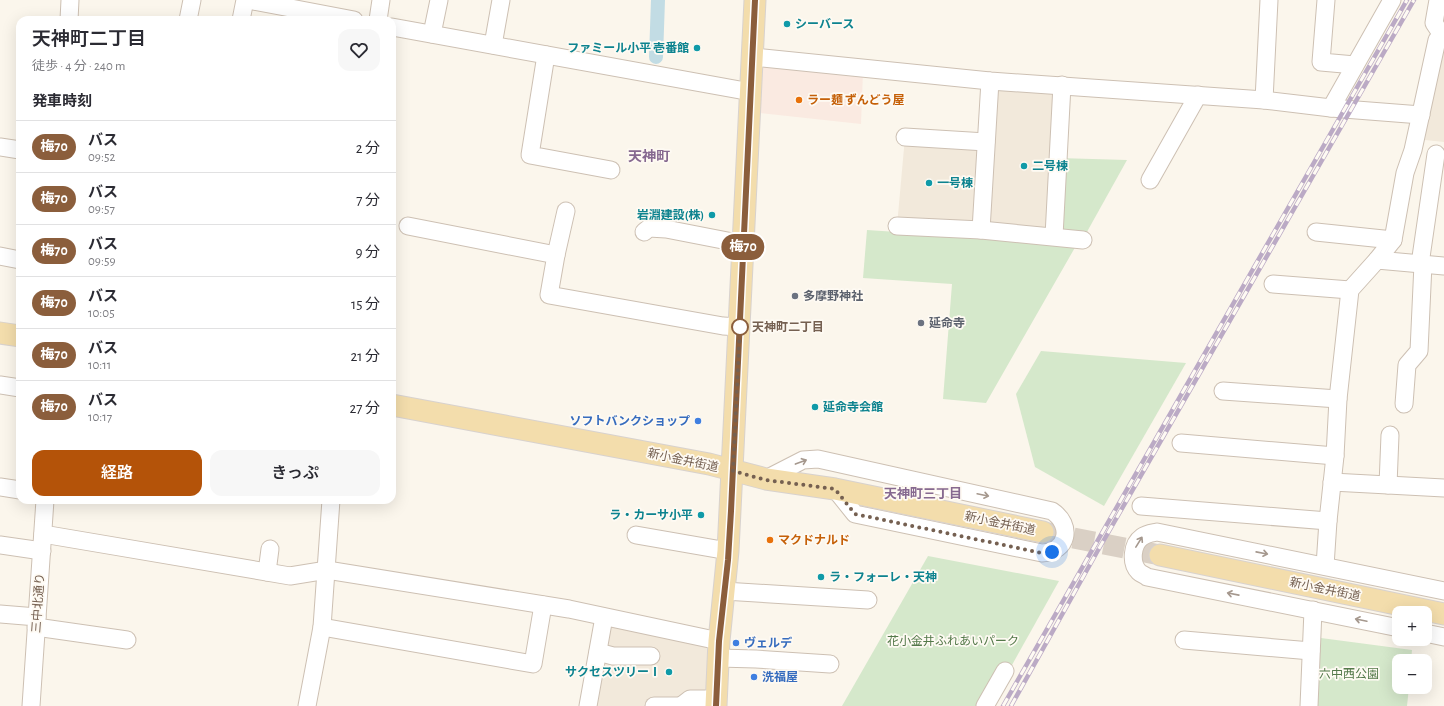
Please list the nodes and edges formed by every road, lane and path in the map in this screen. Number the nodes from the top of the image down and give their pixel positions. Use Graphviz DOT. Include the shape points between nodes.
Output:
graph roads {
  1 [pos="70,0"];
  2 [pos="192,0"];
  3 [pos="246,0"];
  4 [pos="381,0"];
  5 [pos="439,0"];
  6 [pos="501,0"];
  7 [pos="755,0"];
  8 [pos="1269,0"];
  9 [pos="1326,0"];
  10 [pos="1392,0"];
  11 [pos="1438,0"];
  12 [pos="316,6"];
  13 [pos="69,16"];
  14 [pos="189,16"];
  15 [pos="242,16"];
  16 [pos="343,16"];
  17 [pos="379,16"];
  18 [pos="396,28"];
  19 [pos="432,34"];
  20 [pos="1443,35"];
  21 [pos="493,46"];
  22 [pos="546,55"];
  23 [pos="753,57"];
  24 [pos="1355,65"];
  25 [pos="990,81"];
  26 [pos="1062,85"];
  27 [pos="751,92"];
  28 [pos="1198,95"];
  29 [pos="1264,100"];
  30 [pos="1331,108"];
  31 [pos="1421,115"];
  32 [pos="905,137"];
  33 [pos="986,142"];
  34 [pos="0,147"];
  35 [pos="16,149"];
  36 [pos="1436,154"];
  37 [pos="611,170"];
  38 [pos="1157,176"];
  39 [pos="566,211"];
  40 [pos="408,226"];
  41 [pos="897,226"];
  42 [pos="981,230"];
  43 [pos="644,232"];
  44 [pos="1316,232"];
  45 [pos="1054,236"];
  46 [pos="1083,240"];
  47 [pos="1393,240"];
  48 [pos="743,244"];
  49 [pos="556,255"];
  50 [pos="0,256"];
  51 [pos="16,259"];
  52 [pos="1377,260"];
  53 [pos="1421,264"];
  54 [pos="1444,266"];
  55 [pos="1273,284"];
  56 [pos="1350,290"];
  57 [pos="740,327"];
  58 [pos="0,333"];
  59 [pos="16,335"];
  60 [pos="0,385"];
  61 [pos="16,387"];
  62 [pos="1223,391"];
  63 [pos="1338,399"];
  64 [pos="1404,404"];
  65 [pos="396,406"];
  66 [pos="1390,435"];
  67 [pos="1181,444"];
  68 [pos="1335,456"];
  69 [pos="733,471"];
  70 [pos="766,480"];
  71 [pos="1332,482"];
  72 [pos="0,486"];
  73 [pos="1388,486"];
  74 [pos="1444,488"];
  75 [pos="16,489"];
  76 [pos="835,489"];
  77 [pos="45,504"];
  78 [pos="332,504"];
  79 [pos="1141,506"];
  80 [pos="1328,521"];
  81 [pos="1043,532"];
  82 [pos="636,535"];
  83 [pos="42,543"];
  84 [pos="0,545"];
  85 [pos="270,549"];
  86 [pos="728,551"];
  87 [pos="1160,555"];
  88 [pos="1325,566"];
  89 [pos="327,570"];
  90 [pos="267,572"];
  91 [pos="1444,591"];
  92 [pos="724,592"];
  93 [pos="868,600"];
  94 [pos="543,605"];
  95 [pos="1313,610"];
  96 [pos="0,614"];
  97 [pos="1444,614"];
  98 [pos="604,617"];
  99 [pos="37,622"];
  100 [pos="322,626"];
  101 [pos="1392,627"];
  102 [pos="1432,634"];
  103 [pos="1444,637"];
  104 [pos="127,640"];
  105 [pos="1184,640"];
  106 [pos="719,650"];
  107 [pos="1311,651"];
  108 [pos="598,652"];
  109 [pos="651,656"];
  110 [pos="830,664"];
  111 [pos="1005,671"];
  112 [pos="716,703"];
  113 [pos="31,706"];
  114 [pos="307,706"];
  115 [pos="588,706"];
  116 [pos="654,706"];
  117 [pos="680,706"];
  118 [pos="985,706"];
  119 [pos="1309,706"];
  1 -- 13 [label="street"];
  2 -- 14 [label="street"];
  3 -- 12 [label="street"];
  3 -- 15 [label="street"];
  4 -- 17 [label="street"];
  5 -- 19 [label="street"];
  6 -- 21 [label="street"];
  7 -- 23 [label="main road"];
  8 -- 29 [label="street"];
  9 -- 24 [label="street" via="1321,62"];
  10 -- 24 [label="street"];
  11 -- 20 [label="street" via="1434,23"];
  12 -- 16 [label="street"];
  18 -- 19 [label="street"];
  19 -- 21 [label="street"];
  20 -- 31 [label="street" via="1437,40"];
  21 -- 22 [label="street"];
  22 -- 27 [label="street"];
  22 -- 37 [label="street" via="530,155"];
  23 -- 25 [label="street"];
  23 -- 27 [label="main road"];
  24 -- 30 [label="street"];
  25 -- 26 [label="street"];
  25 -- 33 [label="street"];
  26 -- 28 [label="street"];
  26 -- 45 [label="street"];
  27 -- 48 [label="main road"];
  28 -- 29 [label="street"];
  28 -- 38 [label="street"];
  29 -- 30 [label="street"];
  30 -- 31 [label="street"];
  31 -- 47 [label="street" via="1405,173"];
  32 -- 33 [label="street"];
  33 -- 42 [label="street"];
  34 -- 35 [label="street"];
  36 -- 53 [label="street"];
  39 -- 49 [label="street"];
  40 -- 49 [label="street"];
  41 -- 42 [label="street"];
  42 -- 45 [label="street"];
  43 -- 48 [label="street" via="649,228 666,229"];
  44 -- 47 [label="street"];
  45 -- 46 [label="street"];
  47 -- 52 [label="street"];
  48 -- 57 [label="main road"];
  49 -- 57 [label="street" via="549,294"];
  50 -- 51 [label="street"];
  52 -- 53 [label="street"];
  52 -- 56 [label="street"];
  53 -- 54 [label="street"];
  53 -- 64 [label="street" via="1425,347 1407,365 1398,384"];
  55 -- 56 [label="street"];
  56 -- 63 [label="street"];
  57 -- 69 [label="main road"];
  58 -- 59 [label="main road"];
  60 -- 61 [label="street"];
  62 -- 63 [label="street"];
  63 -- 68 [label="street"];
  65 -- 69 [label="main road, 新小金井街道"];
  66 -- 73 [label="street"];
  67 -- 68 [label="street"];
  68 -- 71 [label="street"];
  69 -- 70 [label="main road, 新小金井街道"];
  69 -- 86 [label="main road"];
  70 -- 76 [label="main road, 新小金井街道"];
  70 -- 76 [label="street, one-way" via="803,460 818,459 1052,511 1063,521 1065,536 1059,547 1042,553 855,514"];
  71 -- 73 [label="street"];
  71 -- 80 [label="street"];
  72 -- 75 [label="street"];
  73 -- 74 [label="street"];
  76 -- 81 [label="main road, 新小金井街道"];
  77 -- 83 [label="street, 三中北通り"];
  78 -- 89 [label="street"];
  79 -- 80 [label="street"];
  80 -- 88 [label="street"];
  82 -- 86 [label="street"];
  83 -- 84 [label="street"];
  83 -- 90 [label="street"];
  83 -- 99 [label="street, 三中北通り"];
  85 -- 90 [label="street"];
  86 -- 92 [label="main road"];
  87 -- 97 [label="main road, 新小金井街道"];
  88 -- 91 [label="street"];
  95 -- 88 [label="street, one-way" via="1147,577 1136,567 1134,552 1140,538 1148,533 1157,532"];
  89 -- 90 [label="street" via="290,576"];
  89 -- 94 [label="street"];
  89 -- 100 [label="street"];
  92 -- 93 [label="street"];
  92 -- 106 [label="main road"];
  94 -- 98 [label="street"];
  94 -- 100 [label="street" via="533,664"];
  101 -- 95 [label="street, one-way"];
  95 -- 107 [label="street"];
  96 -- 99 [label="street"];
  98 -- 106 [label="street"];
  98 -- 108 [label="street"];
  99 -- 104 [label="street"];
  99 -- 113 [label="street, 三中北通り"];
  100 -- 114 [label="street"];
  102 -- 103 [label="street"];
  105 -- 107 [label="street"];
  106 -- 110 [label="street" via="756,659"];
  106 -- 112 [label="main road"];
  107 -- 119 [label="street"];
  108 -- 109 [label="street" via="613,656"];
  108 -- 115 [label="street"];
  111 -- 118 [label="street"];
  112 -- 117 [label="street" via="690,699"];
  116 -- 117 [label="street"];
}
